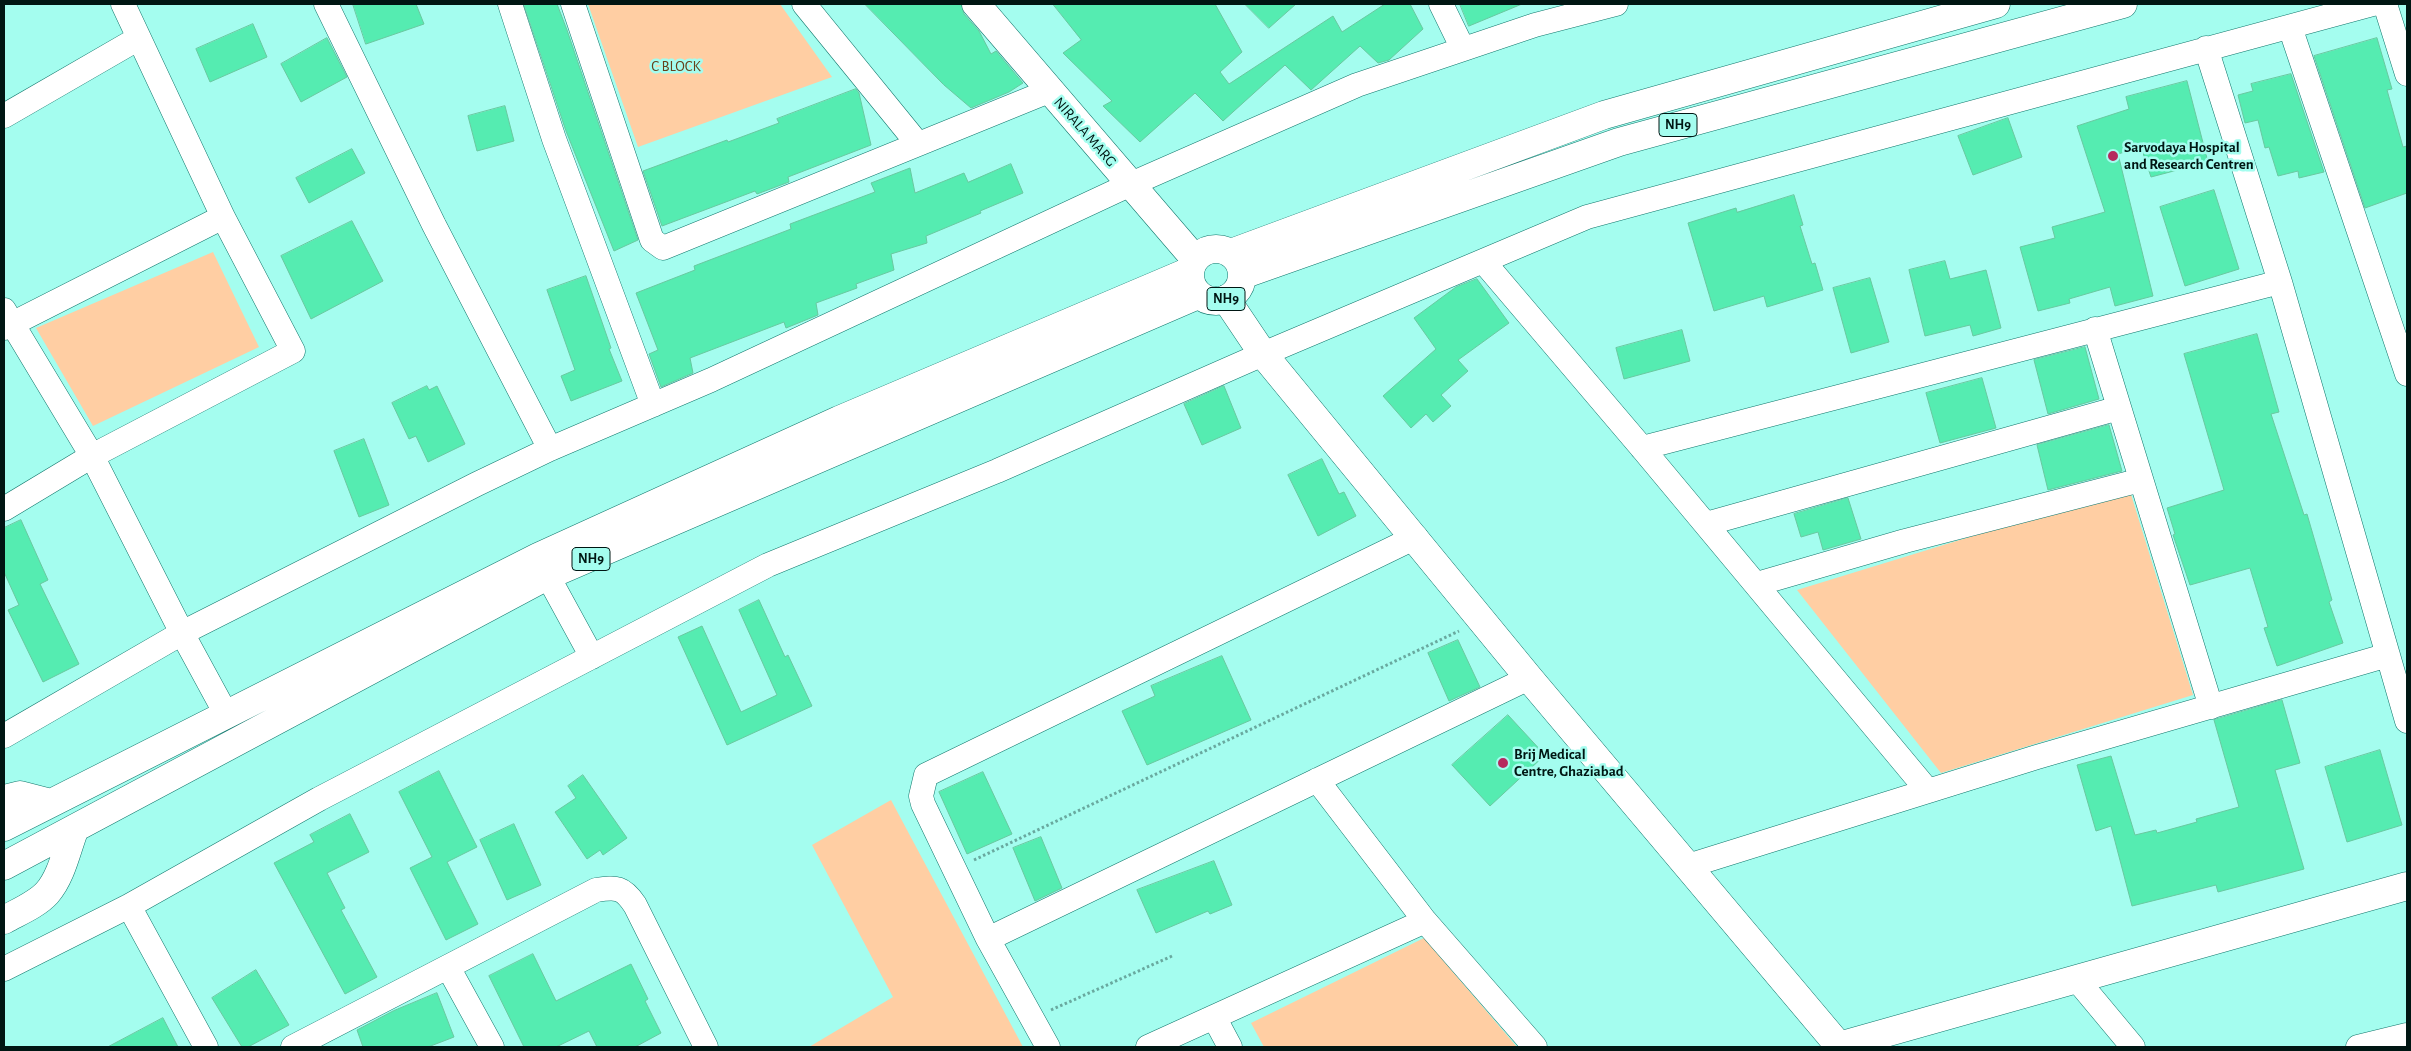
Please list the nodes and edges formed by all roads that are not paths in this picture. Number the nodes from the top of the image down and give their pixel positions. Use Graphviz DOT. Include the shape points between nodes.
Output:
graph roads {
  1 [pos="123,4"];
  2 [pos="326,4"];
  3 [pos="510,4"];
  4 [pos="573,4"];
  5 [pos="804,4"];
  6 [pos="976,4"];
  7 [pos="1441,4"];
  8 [pos="1616,4"];
  9 [pos="1996,4"];
  10 [pos="2123,4"];
  11 [pos="2374,4"];
  12 [pos="2385,4"];
  13 [pos="2290,27"];
  14 [pos="139,38"];
  15 [pos="2206,48"];
  16 [pos="1463,49"];
  17 [pos="2407,74"];
  18 [pos="1049,90"];
  19 [pos="4,116"];
  20 [pos="918,144"];
  21 [pos="1129,185"];
  22 [pos="223,217"];
  23 [pos="1483,261"];
  24 [pos="1237,264"];
  25 [pos="1194,275"];
  26 [pos="2280,282"];
  27 [pos="1226,299"];
  28 [pos="6,321"];
  29 [pos="2095,329"];
  30 [pos="1263,354"];
  31 [pos="2407,374"];
  32 [pos="653,405"];
  33 [pos="2119,408"];
  34 [pos="1642,448"];
  35 [pos="550,449"];
  36 [pos="92,456"];
  37 [pos="2141,480"];
  38 [pos="4,509"];
  39 [pos="1706,524"];
  40 [pos="1416,537"];
  41 [pos="542,567"];
  42 [pos="1757,584"];
  43 [pos="182,633"];
  44 [pos="2388,655"];
  45 [pos="592,657"];
  46 [pos="1529,678"];
  47 [pos="2210,707"];
  48 [pos="226,714"];
  49 [pos="2407,722"];
  50 [pos="4,736"];
  51 [pos="1317,780"];
  52 [pos="1928,791"];
  53 [pos="4,798"];
  54 [pos="51,803"];
  55 [pos="4,827"];
  56 [pos="75,828"];
  57 [pos="4,866"];
  58 [pos="1688,866"];
  59 [pos="2407,886"];
  60 [pos="129,906"];
  61 [pos="4,920"];
  62 [pos="1425,921"];
  63 [pos="988,939"];
  64 [pos="448,967"];
  65 [pos="4,969"];
  66 [pos="2078,980"];
  67 [pos="1214,1017"];
  68 [pos="2407,1035"];
  69 [pos="206,1047"];
  70 [pos="293,1047"];
  71 [pos="492,1047"];
  72 [pos="706,1047"];
  73 [pos="1048,1047"];
  74 [pos="1148,1047"];
  75 [pos="1230,1047"];
  76 [pos="1535,1047"];
  77 [pos="1839,1047"];
  78 [pos="2133,1047"];
  79 [pos="2358,1047"];
  1 -- 14 [label="street"];
  2 -- 35 [label="street" via="434,225"];
  3 -- 32 [label="street" via="554,140"];
  4 -- 20 [label="street" via="652,240 664,248"];
  5 -- 20 [label="street"];
  6 -- 18 [label="main road, NIRALA MARG"];
  7 -- 16 [label="street"];
  8 -- 16 [label="street"];
  9 -- 24 [label="main road, NH9" via="1604,115"];
  10 -- 24 [label="main road, NH9" via="1618,142"];
  11 -- 13 [label="street"];
  12 -- 17 [label="street"];
  13 -- 15 [label="street"];
  13 -- 31 [label="street"];
  14 -- 19 [label="street"];
  14 -- 22 [label="street"];
  15 -- 23 [label="street" via="1587,217"];
  15 -- 26 [label="street"];
  16 -- 21 [label="street" via="1356,85"];
  18 -- 20 [label="street"];
  18 -- 21 [label="main road, NIRALA MARG"];
  21 -- 25 [label="main road, NIRALA MARG"];
  21 -- 32 [label="street"];
  22 -- 28 [label="street"];
  22 -- 36 [label="street" via="294,351"];
  23 -- 30 [label="street"];
  23 -- 34 [label="street"];
  24 -- 25 [label="main road, NH9" via="1214,248 1206,250"];
  24 -- 27 [label="main road, NH9" via="1237,291"];
  25 -- 27 [label="main road, NH9" via="1214,301"];
  25 -- 41 [label="main road, NH9" via="839,420"];
  26 -- 29 [label="street"];
  26 -- 44 [label="street"];
  27 -- 30 [label="main road"];
  28 -- 36 [label="street"];
  29 -- 33 [label="street"];
  29 -- 34 [label="street"];
  30 -- 40 [label="main road"];
  30 -- 45 [label="street" via="997,471 768,565"];
  32 -- 35 [label="street"];
  33 -- 37 [label="street"];
  33 -- 39 [label="street"];
  34 -- 39 [label="street"];
  35 -- 43 [label="street"];
  36 -- 38 [label="street"];
  36 -- 43 [label="street"];
  37 -- 42 [label="street" via="1905,541"];
  37 -- 47 [label="street"];
  39 -- 42 [label="street"];
  40 -- 46 [label="main road"];
  40 -- 63 [label="street" via="926,775 921,796 923,804"];
  41 -- 45 [label="street"];
  41 -- 48 [label="main road, NH9"];
  41 -- 56 [label="main road, NH9"];
  42 -- 52 [label="street"];
  43 -- 48 [label="street"];
  43 -- 50 [label="street"];
  44 -- 47 [label="street"];
  44 -- 49 [label="street"];
  45 -- 60 [label="street" via="319,799"];
  46 -- 51 [label="street"];
  46 -- 58 [label="main road"];
  47 -- 52 [label="street"];
  48 -- 54 [label="main road, NH9"];
  51 -- 62 [label="street"];
  51 -- 63 [label="street"];
  52 -- 58 [label="street"];
  53 -- 54 [label="main road" via="20,795"];
  54 -- 55 [label="main road, NH9"];
  56 -- 57 [label="main road, NH9"];
  56 -- 61 [label="main road" via="47,894"];
  58 -- 77 [label="main road"];
  59 -- 66 [label="main road"];
  60 -- 65 [label="street"];
  60 -- 69 [label="street"];
  62 -- 67 [label="street"];
  62 -- 76 [label="street"];
  63 -- 73 [label="street"];
  64 -- 70 [label="street"];
  64 -- 71 [label="street"];
  64 -- 72 [label="street" via="596,890 612,888 626,892"];
  66 -- 77 [label="main road"];
  66 -- 78 [label="street"];
  67 -- 74 [label="street"];
  67 -- 75 [label="street"];
  68 -- 79 [label="street"];
}
